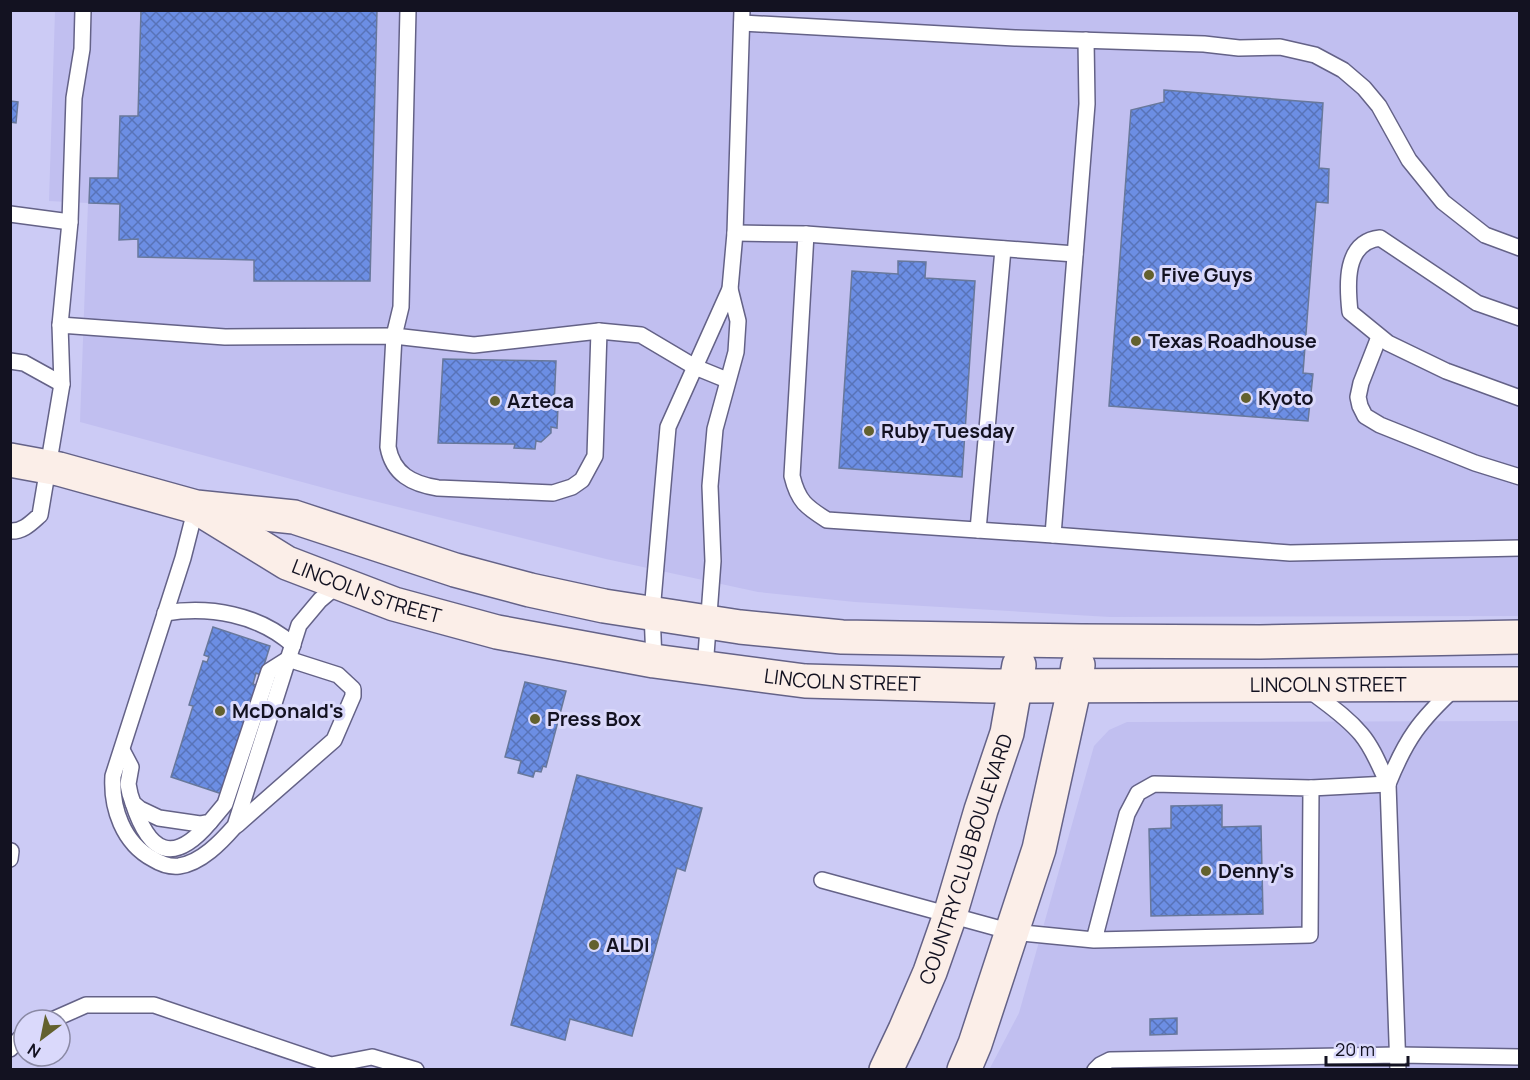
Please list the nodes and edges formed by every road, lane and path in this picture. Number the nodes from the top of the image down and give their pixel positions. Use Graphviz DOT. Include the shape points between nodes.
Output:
graph roads {
  1 [pos="83,10"];
  2 [pos="408,10"];
  3 [pos="742,17"];
  4 [pos="1086,40"];
  5 [pos="10,214"];
  6 [pos="70,222"];
  7 [pos="735,233"];
  8 [pos="806,234"];
  9 [pos="1520,248"];
  10 [pos="1003,249"];
  11 [pos="1075,254"];
  12 [pos="730,289"];
  13 [pos="1520,318"];
  14 [pos="60,325"];
  15 [pos="599,331"];
  16 [pos="394,336"];
  17 [pos="1379,337"];
  18 [pos="10,361"];
  19 [pos="695,368"];
  20 [pos="728,380"];
  21 [pos="62,384"];
  22 [pos="1520,398"];
  23 [pos="10,460"];
  24 [pos="49,467"];
  25 [pos="1520,477"];
  26 [pos="196,507"];
  27 [pos="978,530"];
  28 [pos="10,531"];
  29 [pos="1053,535"];
  30 [pos="1520,548"];
  31 [pos="339,584"];
  32 [pos="652,612"];
  33 [pos="165,613"];
  34 [pos="708,621"];
  35 [pos="1520,637"];
  36 [pos="1023,640"];
  37 [pos="1081,641"];
  38 [pos="291,652"];
  39 [pos="654,661"];
  40 [pos="705,668"];
  41 [pos="1520,684"];
  42 [pos="1459,685"];
  43 [pos="1015,686"];
  44 [pos="1075,686"];
  45 [pos="1304,686"];
  46 [pos="122,750"];
  47 [pos="1388,784"];
  48 [pos="1311,788"];
  49 [pos="133,803"];
  50 [pos="210,822"];
  51 [pos="235,826"];
  52 [pos="11,851"];
  53 [pos="10,859"];
  54 [pos="822,880"];
  55 [pos="950,915"];
  56 [pos="1012,932"];
  57 [pos="1094,940"];
  58 [pos="72,1011"];
  59 [pos="1520,1057"];
  60 [pos="1398,1062"];
  61 [pos="371,1063"];
  62 [pos="417,1070"];
  63 [pos="886,1070"];
  64 [pos="964,1070"];
  65 [pos="1095,1070"];
  1 -- 6 [label="lane" via="82,50 74,98"];
  2 -- 16 [label="lane" via="401,307"];
  3 -- 4 [label="lane"];
  3 -- 7 [label="lane"];
  4 -- 9 [label="lane" via="1280,47 1315,55 1343,70 1364,88 1379,106 1409,160 1443,202 1485,235"];
  4 -- 11 [label="lane" via="1087,104"];
  5 -- 6 [label="lane"];
  6 -- 14 [label="lane"];
  7 -- 8 [label="lane"];
  7 -- 12 [label="lane"];
  8 -- 10 [label="lane"];
  8 -- 27 [label="lane" via="792,476 802,503 827,520"];
  10 -- 11 [label="lane"];
  10 -- 27 [label="lane"];
  11 -- 29 [label="lane"];
  12 -- 19 [label="lane"];
  12 -- 20 [label="lane" via="738,321 736,352"];
  13 -- 17 [label="lane" via="1477,303 1380,238 1369,239 1350,264 1348,294 1350,312"];
  14 -- 16 [label="lane" via="225,337"];
  14 -- 21 [label="lane"];
  15 -- 16 [label="lane" via="474,345"];
  15 -- 16 [label="lane" via="595,456 582,480 572,487 544,493 438,488 402,475 391,460 388,447"];
  15 -- 19 [label="lane" via="640,334"];
  17 -- 22 [label="lane" via="1455,375"];
  17 -- 25 [label="lane" via="1360,383 1358,396 1365,416 1401,434"];
  18 -- 21 [label="lane" via="24,363"];
  19 -- 20 [label="lane"];
  19 -- 32 [label="lane" via="668,427"];
  20 -- 34 [label="lane" via="715,429 710,486 713,561"];
  21 -- 24 [label="lane"];
  23 -- 24 [label="main road, LINCOLN STREET"];
  24 -- 26 [label="main road, LINCOLN STREET"];
  24 -- 28 [label="lane" via="40,515 29,525"];
  26 -- 31 [label="main road, LINCOLN STREET" via="288,563"];
  26 -- 32 [label="main road, LINCOLN STREET" via="294,517 455,570 530,590"];
  26 -- 33 [label="lane"];
  27 -- 29 [label="lane"];
  29 -- 30 [label="lane" via="1290,553"];
  31 -- 38 [label="lane" via="304,618"];
  31 -- 39 [label="main road, LINCOLN STREET" via="394,604 497,632"];
  32 -- 34 [label="main road, LINCOLN STREET"];
  32 -- 39 [label="lane"];
  33 -- 38 [label="lane" via="209,610 250,620 267,626"];
  33 -- 46 [label="lane"];
  34 -- 36 [label="main road, LINCOLN STREET" via="842,637"];
  34 -- 40 [label="lane"];
  35 -- 37 [label="main road, LINCOLN STREET"];
  36 -- 37 [label="main road, LINCOLN STREET"];
  36 -- 43 [label="main road, COUNTRY CLUB BOULEVARD"];
  37 -- 44 [label="main road"];
  38 -- 50 [label="lane" via="269,671 225,804"];
  38 -- 51 [label="lane"];
  38 -- 51 [label="lane" via="338,675 353,689 353,696 334,740"];
  39 -- 40 [label="main road, LINCOLN STREET"];
  40 -- 43 [label="main road, LINCOLN STREET" via="805,681"];
  41 -- 42 [label="main road, LINCOLN STREET"];
  42 -- 45 [label="main road, LINCOLN STREET"];
  42 -- 47 [label="lane" via="1420,723"];
  43 -- 44 [label="main road, LINCOLN STREET"];
  43 -- 55 [label="main road, COUNTRY CLUB BOULEVARD" via="1007,733"];
  44 -- 45 [label="main road, LINCOLN STREET"];
  44 -- 56 [label="main road" via="1039,849"];
  45 -- 47 [label="lane" via="1362,735"];
  46 -- 49 [label="lane" via="131,767 128,784"];
  46 -- 51 [label="lane" via="112,793 125,832 137,849 167,865 178,866 216,846"];
  47 -- 48 [label="lane"];
  47 -- 60 [label="lane"];
  48 -- 57 [label="lane" via="1154,784 1145,787 1127,814"];
  48 -- 57 [label="lane" via="1310,935"];
  49 -- 50 [label="lane" via="159,818"];
  49 -- 50 [label="lane" via="146,832 164,848 186,845"];
  52 -- 53 [label="lane"];
  54 -- 55 [label="lane"];
  55 -- 56 [label="lane"];
  55 -- 63 [label="main road, COUNTRY CLUB BOULEVARD" via="930,972"];
  56 -- 57 [label="lane"];
  56 -- 64 [label="main road"];
  58 -- 61 [label="lane" via="86,1005 154,1005 331,1065"];
  59 -- 60 [label="lane"];
  60 -- 65 [label="lane" via="1110,1060"];
  61 -- 62 [label="lane"];
}
